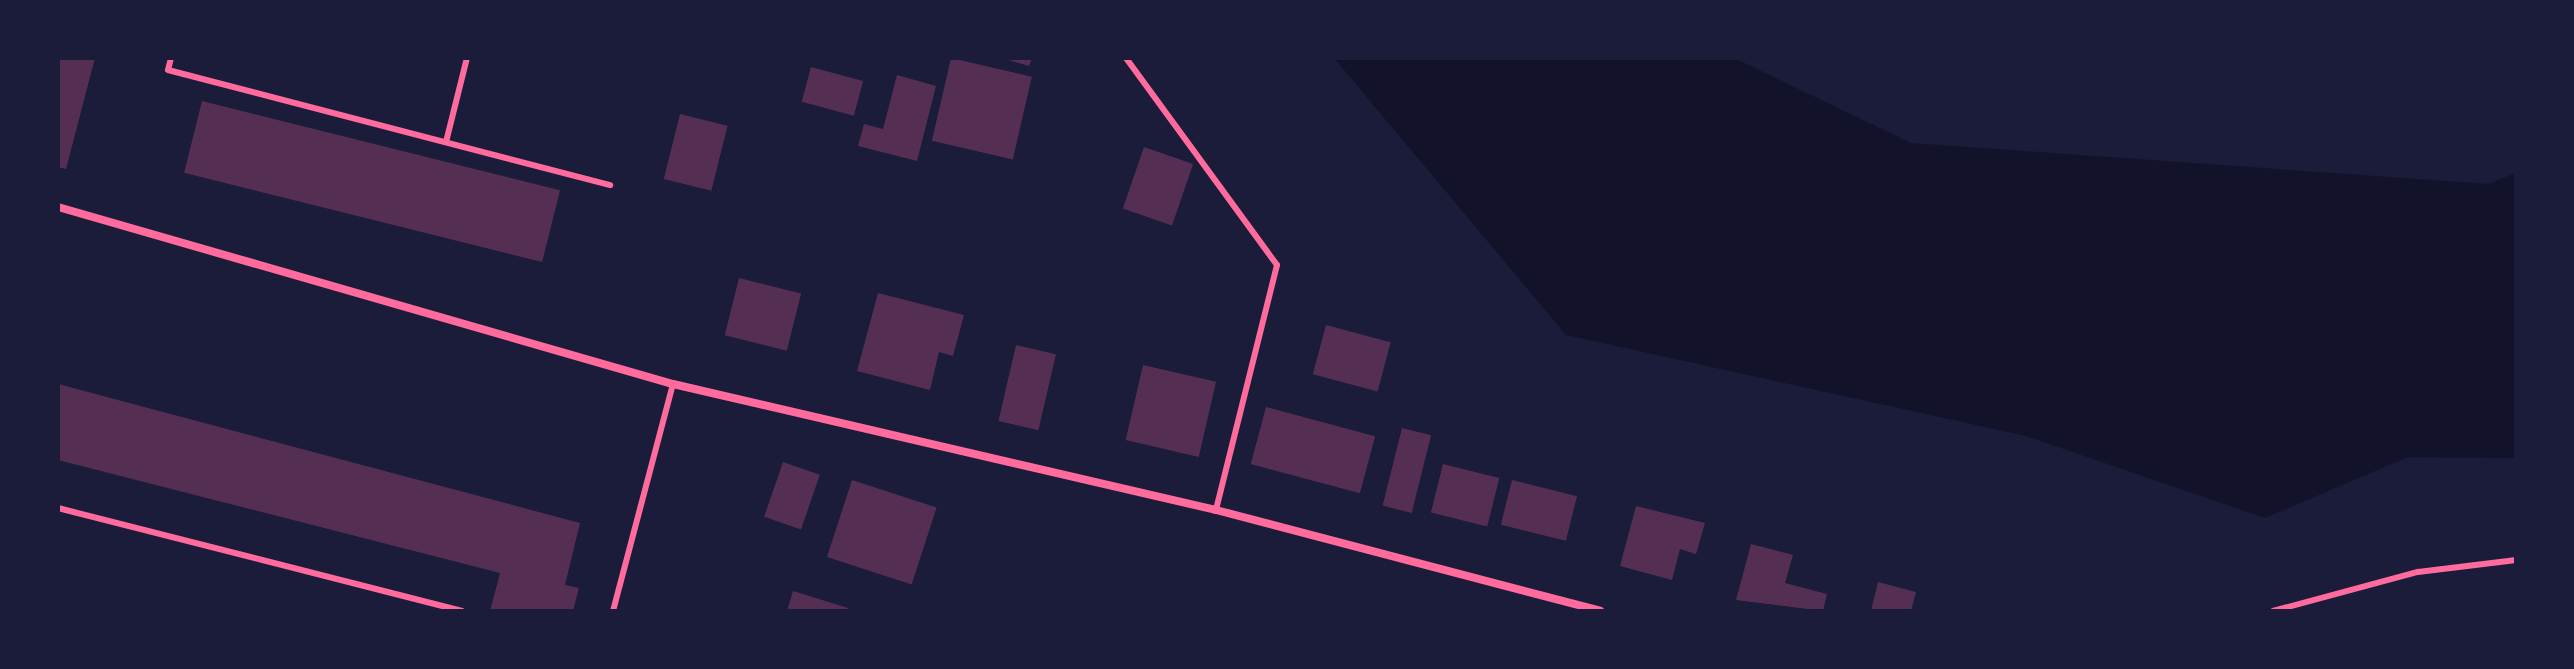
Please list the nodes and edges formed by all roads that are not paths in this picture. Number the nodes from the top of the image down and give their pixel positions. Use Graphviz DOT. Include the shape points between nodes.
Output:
graph roads {
  1 [pos="171,58"];
  2 [pos="467,58"];
  3 [pos="1126,58"];
  4 [pos="446,142"];
  5 [pos="610,185"];
  6 [pos="58,207"];
  7 [pos="673,384"];
  8 [pos="58,508"];
  9 [pos="1216,510"];
  10 [pos="2516,560"];
  11 [pos="462,611"];
  12 [pos="613,611"];
  13 [pos="1600,611"];
  14 [pos="2273,611"];
  1 -- 4 [label="lane" via="168,70"];
  2 -- 4 [label="lane"];
  3 -- 9 [label="lane" via="1277,265"];
  4 -- 5 [label="lane"];
  6 -- 7 [label="street"];
  7 -- 9 [label="street"];
  7 -- 12 [label="lane"];
  8 -- 11 [label="lane"];
  9 -- 13 [label="street"];
  10 -- 14 [label="lane" via="2418,572"];
}
